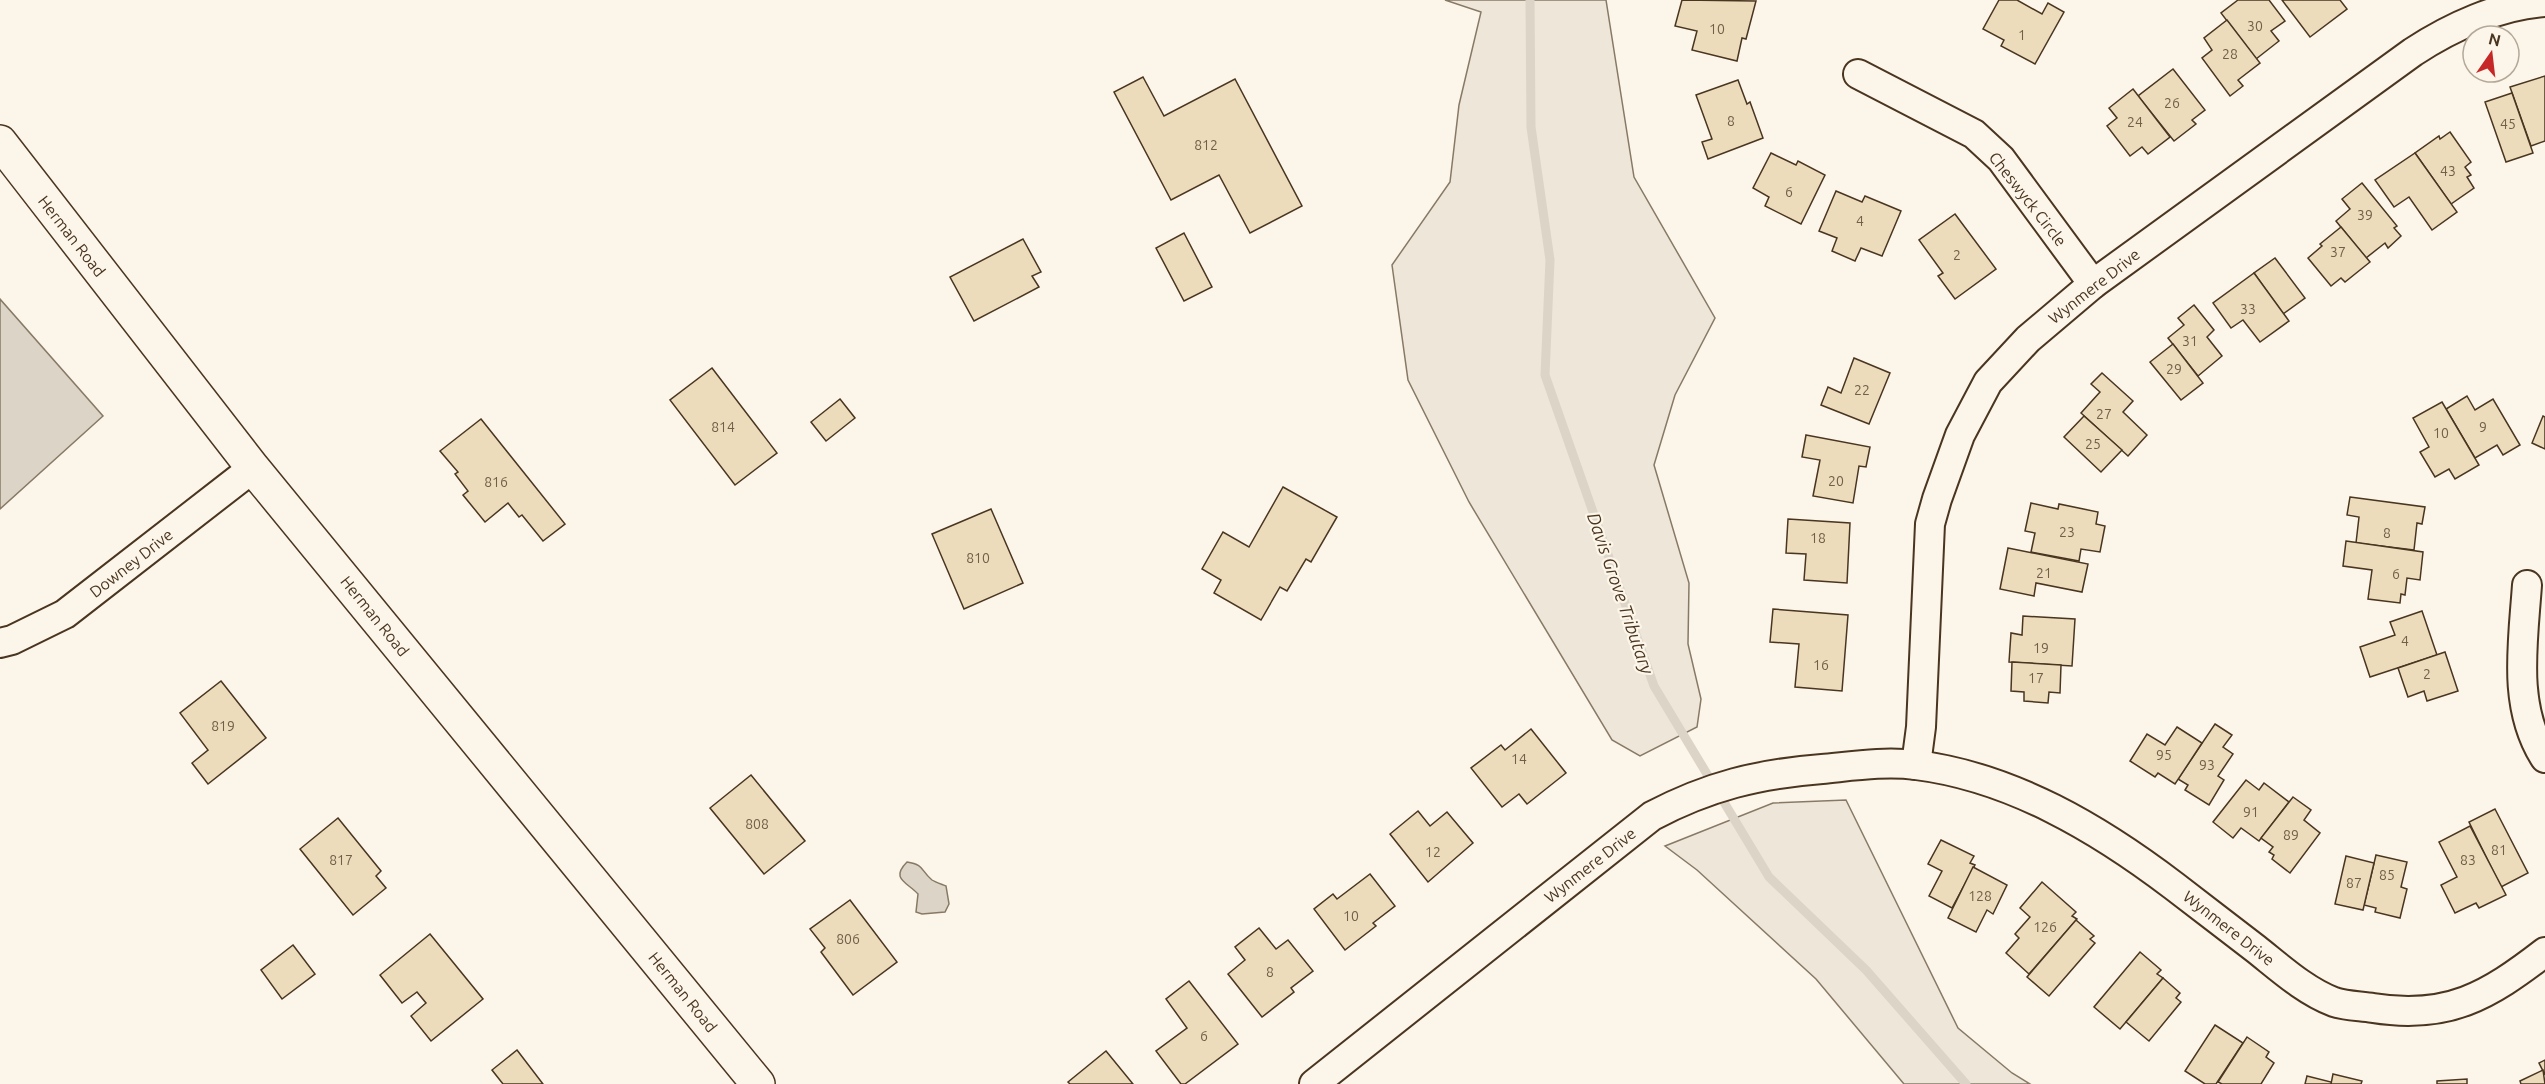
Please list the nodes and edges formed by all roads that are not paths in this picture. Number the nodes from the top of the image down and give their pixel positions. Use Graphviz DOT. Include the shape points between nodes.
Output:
graph roads {
  1 [pos="2545,3"];
  2 [pos="1858,74"];
  3 [pos="0,142"];
  4 [pos="2093,284"];
  5 [pos="254,468"];
  6 [pos="2527,585"];
  7 [pos="0,643"];
  8 [pos="2545,758"];
  9 [pos="1916,765"];
  10 [pos="2545,951"];
  11 [pos="758,1084"];
  12 [pos="1314,1084"];
  1 -- 4 [label="street, Wynmere Drive" via="2515,7 2434,38"];
  2 -- 4 [label="street, Cheswyck Circle" via="1974,134 2001,159"];
  3 -- 5 [label="street, Herman Road"];
  4 -- 9 [label="street, Wynmere Drive" via="2028,339 1988,382 1947,468 1930,524"];
  5 -- 7 [label="street, Downey Drive" via="65,614"];
  5 -- 11 [label="street, Herman Road"];
  6 -- 8 [label="street" via="2522,666 2525,711"];
  9 -- 10 [label="street, Wynmere Drive" via="1999,786 2100,833 2293,978 2336,1002 2396,1012 2458,1004 2489,992"];
  9 -- 12 [label="street, Wynmere Drive" via="1810,770 1714,788 1661,812"];
}
